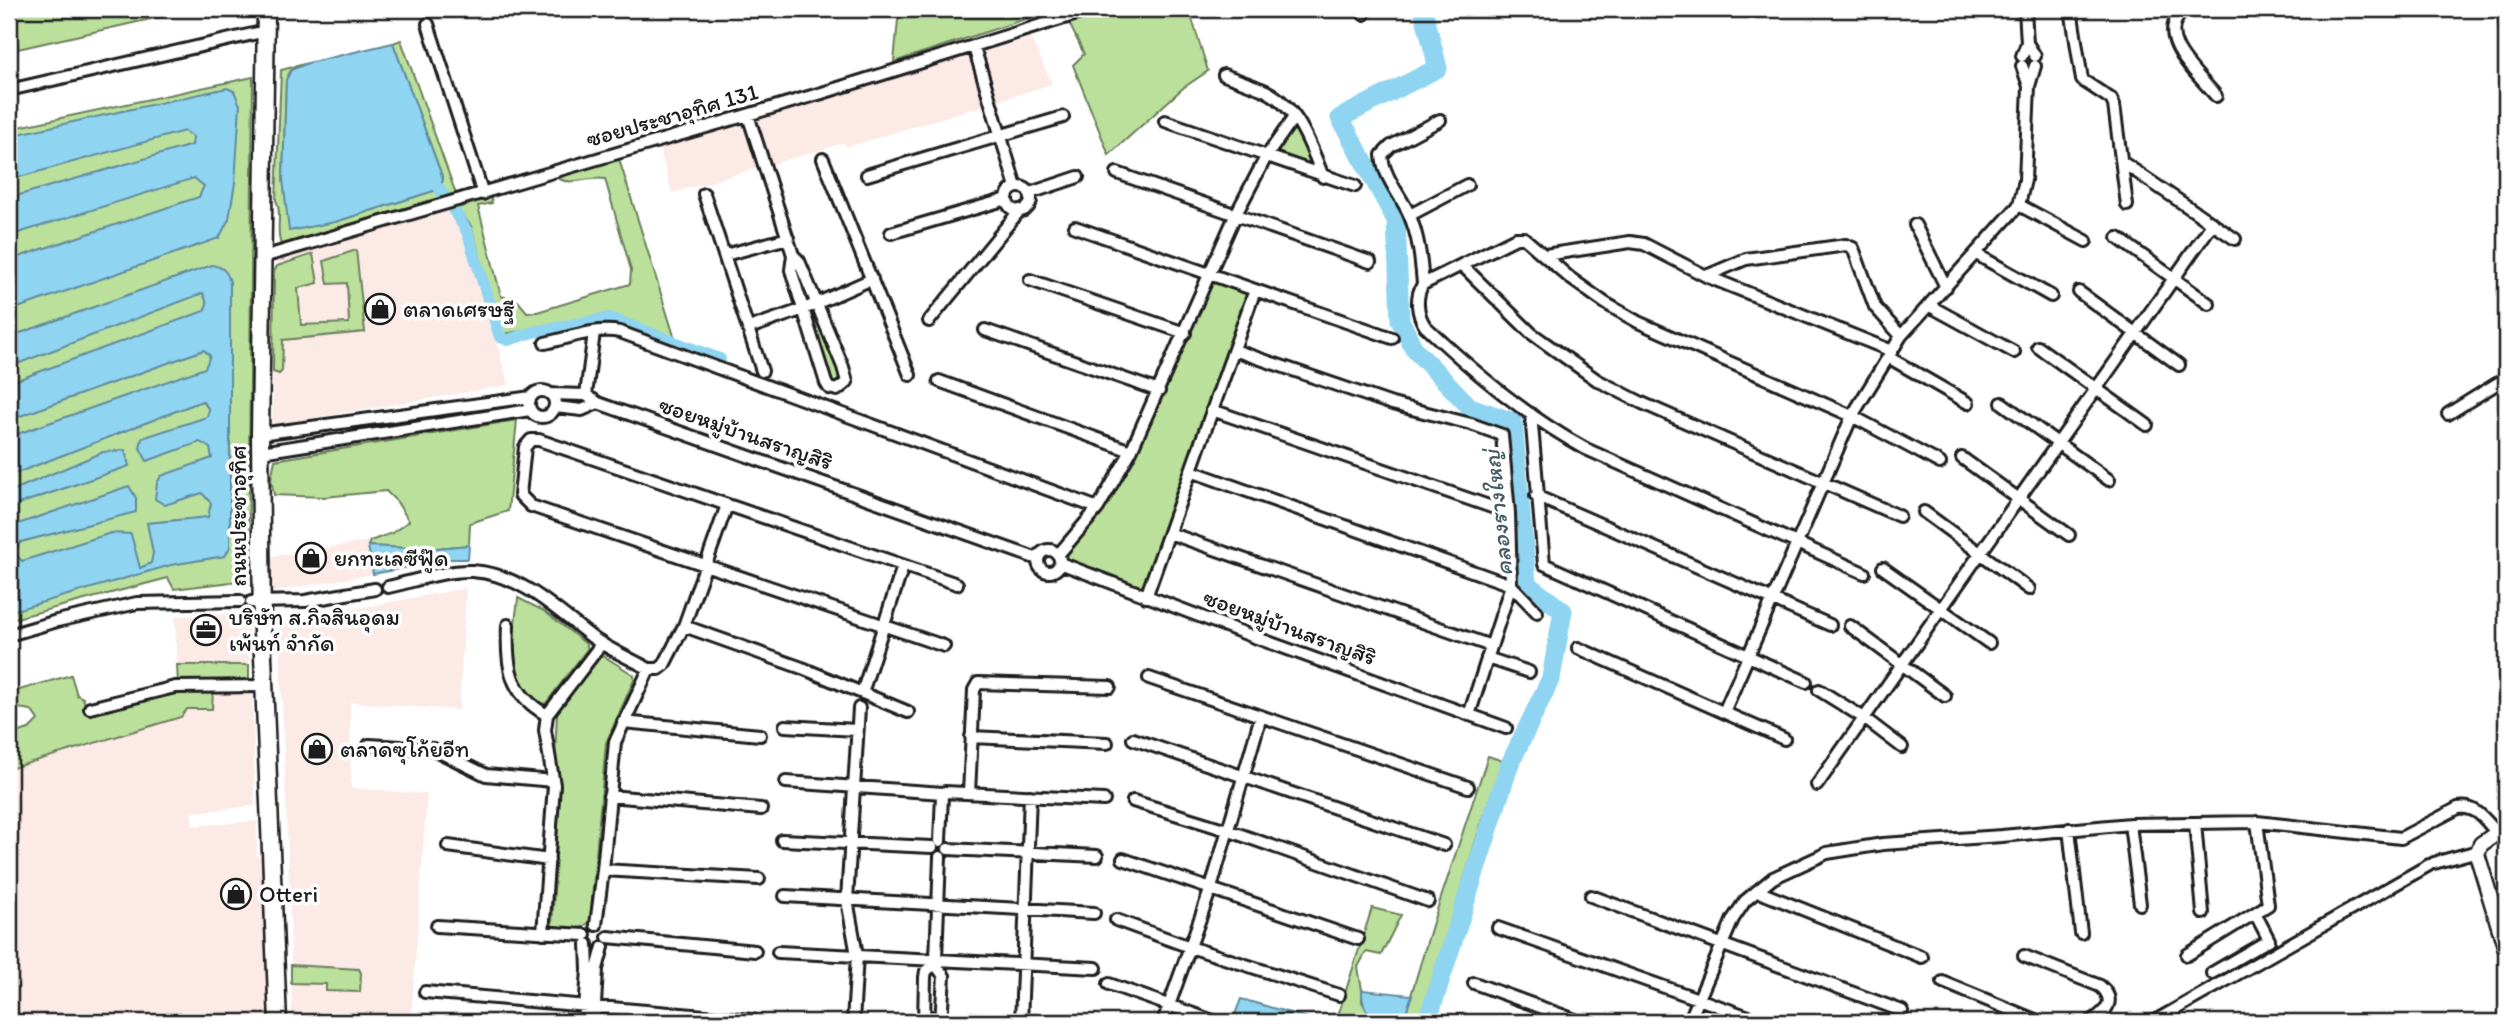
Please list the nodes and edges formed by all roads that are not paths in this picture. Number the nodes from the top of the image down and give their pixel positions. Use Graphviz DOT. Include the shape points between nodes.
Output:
graph roads {
  1 [pos="266,9"];
  2 [pos="1093,9"];
  3 [pos="2025,9"];
  4 [pos="2071,9"];
  5 [pos="2186,9"];
  6 [pos="2504,9"];
  7 [pos="428,24"];
  8 [pos="2506,30"];
  9 [pos="266,31"];
  10 [pos="2027,43"];
  11 [pos="974,47"];
  12 [pos="1224,75"];
  13 [pos="2029,86"];
  14 [pos="9,90"];
  15 [pos="2216,96"];
  16 [pos="748,115"];
  17 [pos="1063,117"];
  18 [pos="1294,117"];
  19 [pos="1440,120"];
  20 [pos="1165,121"];
  21 [pos="1001,135"];
  22 [pos="1266,156"];
  23 [pos="823,159"];
  24 [pos="2122,162"];
  25 [pos="1117,173"];
  26 [pos="867,175"];
  27 [pos="1078,177"];
  28 [pos="1324,177"];
  29 [pos="1466,185"];
  30 [pos="1355,186"];
  31 [pos="1016,187"];
  32 [pos="1030,193"];
  33 [pos="483,194"];
  34 [pos="704,194"];
  35 [pos="1007,198"];
  36 [pos="2019,205"];
  37 [pos="2127,205"];
  38 [pos="1020,210"];
  39 [pos="1410,215"];
  40 [pos="1235,216"];
  41 [pos="2213,223"];
  42 [pos="1914,225"];
  43 [pos="1075,227"];
  44 [pos="891,233"];
  45 [pos="788,238"];
  46 [pos="2118,238"];
  47 [pos="2235,239"];
  48 [pos="2086,241"];
  49 [pos="1976,254"];
  50 [pos="793,255"];
  51 [pos="1545,255"];
  52 [pos="725,256"];
  53 [pos="263,257"];
  54 [pos="1370,262"];
  55 [pos="1463,266"];
  56 [pos="1211,275"];
  57 [pos="1706,276"];
  58 [pos="873,278"];
  59 [pos="2174,279"];
  60 [pos="1030,280"];
  61 [pos="1423,284"];
  62 [pos="1947,287"];
  63 [pos="1255,290"];
  64 [pos="2078,292"];
  65 [pos="2051,296"];
  66 [pos="816,303"];
  67 [pos="2209,304"];
  68 [pos="1930,306"];
  69 [pos="804,309"];
  70 [pos="929,321"];
  71 [pos="749,328"];
  72 [pos="985,330"];
  73 [pos="594,332"];
  74 [pos="1185,333"];
  75 [pos="2136,333"];
  76 [pos="1901,336"];
  77 [pos="1392,338"];
  78 [pos="545,343"];
  79 [pos="2038,348"];
  80 [pos="1234,350"];
  81 [pos="2014,352"];
  82 [pos="1890,354"];
  83 [pos="2179,365"];
  84 [pos="761,371"];
  85 [pos="910,375"];
  86 [pos="2506,378"];
  87 [pos="939,381"];
  88 [pos="2097,389"];
  89 [pos="1159,391"];
  90 [pos="551,394"];
  91 [pos="586,395"];
  92 [pos="531,397"];
  93 [pos="598,403"];
  94 [pos="1968,403"];
  95 [pos="2002,403"];
  96 [pos="555,407"];
  97 [pos="530,410"];
  98 [pos="1212,410"];
  99 [pos="1531,414"];
  100 [pos="2448,414"];
  101 [pos="1852,416"];
  102 [pos="2147,425"];
  103 [pos="260,434"];
  104 [pos="2058,443"];
  105 [pos="1132,451"];
  106 [pos="261,452"];
  107 [pos="1962,458"];
  108 [pos="1940,463"];
  109 [pos="1191,471"];
  110 [pos="2109,480"];
  111 [pos="1824,482"];
  112 [pos="1536,496"];
  113 [pos="2018,499"];
  114 [pos="727,505"];
  115 [pos="1098,508"];
  116 [pos="1924,512"];
  117 [pos="1509,513"];
  118 [pos="1899,516"];
  119 [pos="1169,533"];
  120 [pos="2069,536"];
  121 [pos="1798,543"];
  122 [pos="1980,553"];
  123 [pos="1038,559"];
  124 [pos="1059,559"];
  125 [pos="903,566"];
  126 [pos="706,567"];
  127 [pos="1883,568"];
  128 [pos="1864,573"];
  129 [pos="957,584"];
  130 [pos="1511,585"];
  131 [pos="388,587"];
  132 [pos="375,589"];
  133 [pos="2029,589"];
  134 [pos="1146,597"];
  135 [pos="1774,600"];
  136 [pos="251,601"];
  137 [pos="1941,608"];
  138 [pos="1537,612"];
  139 [pos="508,625"];
  140 [pos="1830,625"];
  141 [pos="684,626"];
  142 [pos="883,626"];
  143 [pos="1850,626"];
  144 [pos="9,635"];
  145 [pos="602,643"];
  146 [pos="1989,643"];
  147 [pos="944,646"];
  148 [pos="1490,646"];
  149 [pos="1578,648"];
  150 [pos="1749,657"];
  151 [pos="1487,658"];
  152 [pos="1902,664"];
  153 [pos="649,669"];
  154 [pos="1529,672"];
  155 [pos="1149,678"];
  156 [pos="1806,682"];
  157 [pos="264,686"];
  158 [pos="1110,687"];
  159 [pos="1819,690"];
  160 [pos="862,693"];
  161 [pos="1945,696"];
  162 [pos="90,708"];
  163 [pos="859,708"];
  164 [pos="908,712"];
  165 [pos="1724,712"];
  166 [pos="547,715"];
  167 [pos="1469,715"];
  168 [pos="1261,716"];
  169 [pos="1864,718"];
  170 [pos="623,722"];
  171 [pos="785,726"];
  172 [pos="1506,728"];
  173 [pos="857,730"];
  174 [pos="760,735"];
  175 [pos="971,737"];
  176 [pos="1784,738"];
  177 [pos="1133,739"];
  178 [pos="1107,743"];
  179 [pos="369,746"];
  180 [pos="1902,747"];
  181 [pos="1243,775"];
  182 [pos="553,781"];
  183 [pos="786,782"];
  184 [pos="1817,785"];
  185 [pos="854,787"];
  186 [pos="1468,787"];
  187 [pos="943,793"];
  188 [pos="969,793"];
  189 [pos="609,796"];
  190 [pos="1030,796"];
  191 [pos="1104,800"];
  192 [pos="1133,801"];
  193 [pos="761,809"];
  194 [pos="2257,822"];
  195 [pos="2194,823"];
  196 [pos="2130,824"];
  197 [pos="2069,829"];
  198 [pos="1227,830"];
  199 [pos="2502,830"];
  200 [pos="782,840"];
  201 [pos="850,843"];
  202 [pos="1444,845"];
  203 [pos="449,846"];
  204 [pos="940,848"];
  205 [pos="2478,851"];
  206 [pos="1028,853"];
  207 [pos="1097,856"];
  208 [pos="1123,859"];
  209 [pos="549,860"];
  210 [pos="603,870"];
  211 [pos="760,880"];
  212 [pos="1211,888"];
  213 [pos="1757,891"];
  214 [pos="785,897"];
  215 [pos="1591,897"];
  216 [pos="847,900"];
  217 [pos="1428,901"];
  218 [pos="2140,904"];
  219 [pos="938,905"];
  220 [pos="1025,909"];
  221 [pos="1094,913"];
  222 [pos="2203,913"];
  223 [pos="2255,913"];
  224 [pos="1116,920"];
  225 [pos="596,925"];
  226 [pos="437,926"];
  227 [pos="1498,928"];
  228 [pos="543,933"];
  229 [pos="2081,933"];
  230 [pos="1357,939"];
  231 [pos="586,940"];
  232 [pos="606,942"];
  233 [pos="1722,944"];
  234 [pos="1190,947"];
  235 [pos="2506,949"];
  236 [pos="755,951"];
  237 [pos="778,952"];
  238 [pos="2187,955"];
  239 [pos="857,956"];
  240 [pos="2024,956"];
  241 [pos="1922,957"];
  242 [pos="936,961"];
  243 [pos="1023,964"];
  244 [pos="1096,968"];
  245 [pos="2212,973"];
  246 [pos="1943,982"];
  247 [pos="1474,983"];
  248 [pos="1109,984"];
  249 [pos="425,992"];
  250 [pos="1339,995"];
  251 [pos="1699,998"];
  252 [pos="1170,1006"];
  253 [pos="590,1007"];
  254 [pos="1902,1011"];
  255 [pos="752,1020"];
  256 [pos="924,1020"];
  257 [pos="941,1021"];
  258 [pos="278,1022"];
  259 [pos="584,1022"];
  260 [pos="594,1022"];
  261 [pos="853,1022"];
  262 [pos="1021,1022"];
  263 [pos="1028,1022"];
  264 [pos="1163,1022"];
  265 [pos="1216,1022"];
  266 [pos="1581,1022"];
  267 [pos="1689,1022"];
  268 [pos="1762,1022"];
  269 [pos="2039,1022"];
  270 [pos="2090,1022"];
  271 [pos="2153,1022"];
  1 -- 9 [label="main road, ถนนประชาอุทิศ"];
  2 -- 11 [label="street, ซอยประชาอุทิศ 131"];
  3 -- 10 [label="street"];
  4 -- 24 [label="street" via="2080,74 2114,105"];
  5 -- 15 [label="street" via="2172,25 2174,42"];
  6 -- 8 [label="street"];
  7 -- 33 [label="street"];
  9 -- 14 [label="street"];
  9 -- 53 [label="main road, ถนนประชาอุทิศ"];
  10 -- 13 [label="street" via="2022,61"];
  10 -- 13 [label="street" via="2035,61"];
  11 -- 16 [label="street, ซอยประชาอุทิศ 131"];
  11 -- 21 [label="street"];
  12 -- 18 [label="street" via="1267,91"];
  13 -- 36 [label="street" via="2025,180"];
  16 -- 33 [label="street, ซอยประชาอุทิศ 131"];
  16 -- 45 [label="street"];
  17 -- 21 [label="street"];
  18 -- 22 [label="street"];
  18 -- 28 [label="street" via="1308,137"];
  19 -- 39 [label="street" via="1382,155"];
  20 -- 22 [label="street"];
  21 -- 26 [label="street"];
  21 -- 31 [label="street"];
  22 -- 28 [label="street"];
  22 -- 40 [label="street"];
  23 -- 58 [label="street"];
  24 -- 37 [label="street"];
  24 -- 41 [label="street"];
  25 -- 40 [label="street"];
  27 -- 32 [label="street"];
  28 -- 30 [label="street"];
  29 -- 39 [label="street"];
  31 -- 32 [label="street"];
  31 -- 35 [label="street"];
  32 -- 38 [label="street" via="1030,204"];
  33 -- 53 [label="street, ซอยประชาอุทิศ 131"];
  34 -- 52 [label="street"];
  35 -- 38 [label="street" via="1013,209"];
  35 -- 44 [label="street"];
  36 -- 48 [label="street"];
  36 -- 49 [label="street"];
  38 -- 70 [label="street"];
  39 -- 61 [label="street"];
  40 -- 54 [label="street"];
  40 -- 56 [label="street"];
  41 -- 47 [label="street"];
  41 -- 59 [label="street"];
  42 -- 62 [label="street"];
  43 -- 56 [label="street"];
  45 -- 50 [label="street"];
  45 -- 52 [label="street"];
  46 -- 59 [label="street"];
  49 -- 62 [label="street"];
  49 -- 65 [label="street"];
  50 -- 66 [label="street"];
  50 -- 69 [label="street" via="791,270"];
  51 -- 55 [label="street" via="1516,238"];
  51 -- 57 [label="street" via="1637,242"];
  51 -- 101 [label="street" via="1570,278 1638,322"];
  52 -- 71 [label="street"];
  53 -- 103 [label="main road, ถนนประชาอุทิศ"];
  55 -- 61 [label="street"];
  55 -- 111 [label="street" via="1531,333 1597,380"];
  56 -- 63 [label="street"];
  56 -- 74 [label="street"];
  57 -- 76 [label="street" via="1746,259 1846,245 1853,248 1875,307"];
  57 -- 82 [label="street"];
  58 -- 66 [label="street"];
  58 -- 85 [label="street"];
  59 -- 67 [label="street"];
  59 -- 75 [label="street"];
  60 -- 74 [label="street"];
  61 -- 99 [label="street" via="1418,308 1425,326 1488,384"];
  62 -- 68 [label="street"];
  63 -- 77 [label="street"];
  63 -- 80 [label="street"];
  64 -- 75 [label="street"];
  66 -- 69 [label="street"];
  66 -- 69 [label="street" via="847,380 837,390 826,383"];
  68 -- 76 [label="street"];
  68 -- 81 [label="street"];
  69 -- 71 [label="street"];
  71 -- 84 [label="street"];
  72 -- 89 [label="street"];
  73 -- 78 [label="street"];
  73 -- 91 [label="street"];
  73 -- 115 [label="street" via="620,332"];
  74 -- 89 [label="street"];
  75 -- 83 [label="street"];
  75 -- 88 [label="street"];
  76 -- 82 [label="street"];
  79 -- 88 [label="street"];
  80 -- 98 [label="street"];
  80 -- 117 [label="street" via="1392,404 1500,432"];
  82 -- 94 [label="street"];
  82 -- 101 [label="street"];
  86 -- 100 [label="street"];
  87 -- 105 [label="street"];
  88 -- 102 [label="street"];
  88 -- 104 [label="street"];
  89 -- 105 [label="street"];
  90 -- 91 [label="street"];
  90 -- 92 [label="street" via="541,391"];
  90 -- 96 [label="street"];
  91 -- 93 [label="street, ซอยหมู่บ้านสราญสิริ"];
  92 -- 97 [label="street"];
  92 -- 103 [label="street"];
  93 -- 96 [label="street, ซอยหมู่บ้านสราญสิริ" via="582,410"];
  93 -- 123 [label="street, ซอยหมู่บ้านสราญสิริ"];
  95 -- 104 [label="street"];
  96 -- 97 [label="street, ซอยหมู่บ้านสราญสิริ" via="543,417"];
  97 -- 106 [label="street, ซอยหมู่บ้านสราญสิริ"];
  98 -- 109 [label="street"];
  98 -- 117 [label="street"];
  99 -- 112 [label="street"];
  99 -- 121 [label="street" via="1586,449"];
  101 -- 108 [label="street"];
  101 -- 111 [label="street"];
  103 -- 106 [label="main road, ถนนประชาอุทิศ"];
  104 -- 110 [label="street"];
  104 -- 113 [label="street"];
  105 -- 115 [label="street"];
  106 -- 136 [label="main road, ถนนประชาอุทิศ"];
  107 -- 113 [label="street"];
  109 -- 119 [label="street"];
  109 -- 130 [label="street"];
  111 -- 118 [label="street"];
  111 -- 121 [label="street"];
  112 -- 135 [label="street"];
  112 -- 150 [label="street" via="1544,564"];
  113 -- 120 [label="street"];
  113 -- 122 [label="street"];
  114 -- 125 [label="street"];
  114 -- 126 [label="street"];
  114 -- 126 [label="street" via="539,440 531,440 525,447 520,495 531,506"];
  115 -- 124 [label="street"];
  116 -- 122 [label="street"];
  117 -- 130 [label="street"];
  119 -- 134 [label="street"];
  119 -- 148 [label="street"];
  121 -- 128 [label="street"];
  121 -- 135 [label="street"];
  122 -- 133 [label="street"];
  122 -- 137 [label="street"];
  123 -- 124 [label="street" via="1047,550"];
  123 -- 124 [label="street, ซอยหมู่บ้านสราญสิริ" via="1047,572 1055,570"];
  124 -- 134 [label="street, ซอยหมู่บ้านสราญสิริ"];
  125 -- 129 [label="street"];
  125 -- 142 [label="street"];
  126 -- 141 [label="street"];
  126 -- 142 [label="street"];
  127 -- 137 [label="street"];
  130 -- 138 [label="street"];
  130 -- 148 [label="street"];
  131 -- 145 [label="street" via="451,573 490,573 529,589"];
  132 -- 136 [label="street" via="305,601"];
  134 -- 167 [label="street, ซอยหมู่บ้านสราญสิริ"];
  135 -- 140 [label="street"];
  135 -- 150 [label="street"];
  136 -- 144 [label="street" via="137,603"];
  136 -- 157 [label="main road, ถนนประชาอุทิศ"];
  137 -- 146 [label="street"];
  137 -- 152 [label="street"];
  139 -- 166 [label="street" via="513,680 522,698"];
  141 -- 153 [label="street" via="664,665"];
  141 -- 160 [label="street"];
  142 -- 147 [label="street"];
  142 -- 160 [label="street"];
  143 -- 152 [label="street"];
  145 -- 153 [label="street"];
  145 -- 166 [label="street"];
  148 -- 151 [label="street"];
  149 -- 165 [label="street"];
  150 -- 156 [label="street"];
  150 -- 165 [label="street"];
  151 -- 154 [label="street"];
  151 -- 167 [label="street"];
  152 -- 161 [label="street"];
  152 -- 169 [label="street"];
  153 -- 170 [label="street"];
  155 -- 168 [label="street"];
  157 -- 162 [label="street" via="175,687"];
  157 -- 258 [label="main road, ถนนประชาอุทิศ"];
  158 -- 175 [label="street" via="978,682"];
  159 -- 169 [label="street"];
  160 -- 164 [label="street"];
  163 -- 173 [label="street"];
  165 -- 176 [label="street"];
  166 -- 182 [label="street"];
  167 -- 172 [label="street, ซอยหมู่บ้านสราญสิริ"];
  168 -- 181 [label="street"];
  168 -- 186 [label="street"];
  169 -- 180 [label="street"];
  169 -- 184 [label="street"];
  170 -- 174 [label="street"];
  170 -- 189 [label="street" via="615,741"];
  171 -- 173 [label="street"];
  173 -- 185 [label="street"];
  175 -- 178 [label="street"];
  175 -- 188 [label="street"];
  177 -- 181 [label="street"];
  179 -- 182 [label="street" via="433,749 486,775"];
  181 -- 198 [label="street"];
  181 -- 202 [label="street"];
  182 -- 209 [label="street"];
  183 -- 185 [label="street"];
  185 -- 187 [label="street"];
  185 -- 201 [label="street"];
  187 -- 188 [label="street"];
  187 -- 204 [label="street"];
  188 -- 190 [label="street"];
  189 -- 193 [label="street"];
  189 -- 210 [label="street"];
  190 -- 191 [label="street"];
  190 -- 206 [label="street"];
  192 -- 198 [label="street"];
  194 -- 195 [label="street"];
  194 -- 199 [label="street" via="2400,838 2466,806"];
  194 -- 223 [label="street" via="2268,905"];
  195 -- 196 [label="street"];
  195 -- 222 [label="street"];
  196 -- 197 [label="street"];
  196 -- 218 [label="street"];
  197 -- 213 [label="street" via="1850,848 1798,866"];
  197 -- 229 [label="street"];
  198 -- 212 [label="street"];
  198 -- 217 [label="street"];
  199 -- 205 [label="street"];
  200 -- 201 [label="street"];
  201 -- 204 [label="street"];
  201 -- 216 [label="street"];
  203 -- 209 [label="street"];
  204 -- 206 [label="street"];
  204 -- 219 [label="street"];
  205 -- 235 [label="street"];
  205 -- 271 [label="street" via="2431,864"];
  206 -- 207 [label="street"];
  206 -- 220 [label="street"];
  208 -- 212 [label="street"];
  209 -- 228 [label="street"];
  210 -- 211 [label="street"];
  210 -- 225 [label="street"];
  212 -- 230 [label="street"];
  212 -- 234 [label="street"];
  213 -- 233 [label="street" via="1733,919"];
  213 -- 241 [label="street"];
  214 -- 216 [label="street"];
  215 -- 233 [label="street"];
  216 -- 219 [label="street"];
  216 -- 239 [label="street"];
  219 -- 220 [label="street"];
  219 -- 242 [label="street"];
  220 -- 221 [label="street"];
  220 -- 243 [label="street"];
  223 -- 238 [label="street"];
  223 -- 245 [label="street" via="2269,940"];
  224 -- 234 [label="street"];
  225 -- 231 [label="street" via="588,928"];
  225 -- 232 [label="street" via="603,927"];
  226 -- 228 [label="street"];
  227 -- 251 [label="street"];
  228 -- 231 [label="street"];
  231 -- 232 [label="street" via="596,949"];
  231 -- 253 [label="street"];
  232 -- 236 [label="street"];
  232 -- 253 [label="street"];
  233 -- 251 [label="street"];
  233 -- 254 [label="street"];
  234 -- 250 [label="street"];
  234 -- 252 [label="street"];
  237 -- 239 [label="street"];
  239 -- 242 [label="street"];
  239 -- 261 [label="street"];
  240 -- 270 [label="street" via="2106,991 2107,1010"];
  242 -- 243 [label="street"];
  242 -- 256 [label="street" via="926,971"];
  242 -- 257 [label="street" via="944,976"];
  243 -- 244 [label="street"];
  243 -- 262 [label="street"];
  246 -- 269 [label="street"];
  247 -- 266 [label="street"];
  248 -- 252 [label="street"];
  249 -- 253 [label="street"];
  251 -- 267 [label="street"];
  251 -- 268 [label="street"];
  252 -- 264 [label="street"];
  252 -- 265 [label="street"];
  253 -- 255 [label="street"];
  253 -- 259 [label="street"];
  253 -- 260 [label="street"];
  256 -- 257 [label="street"];
  257 -- 262 [label="street"];
  262 -- 263 [label="street"];
}
